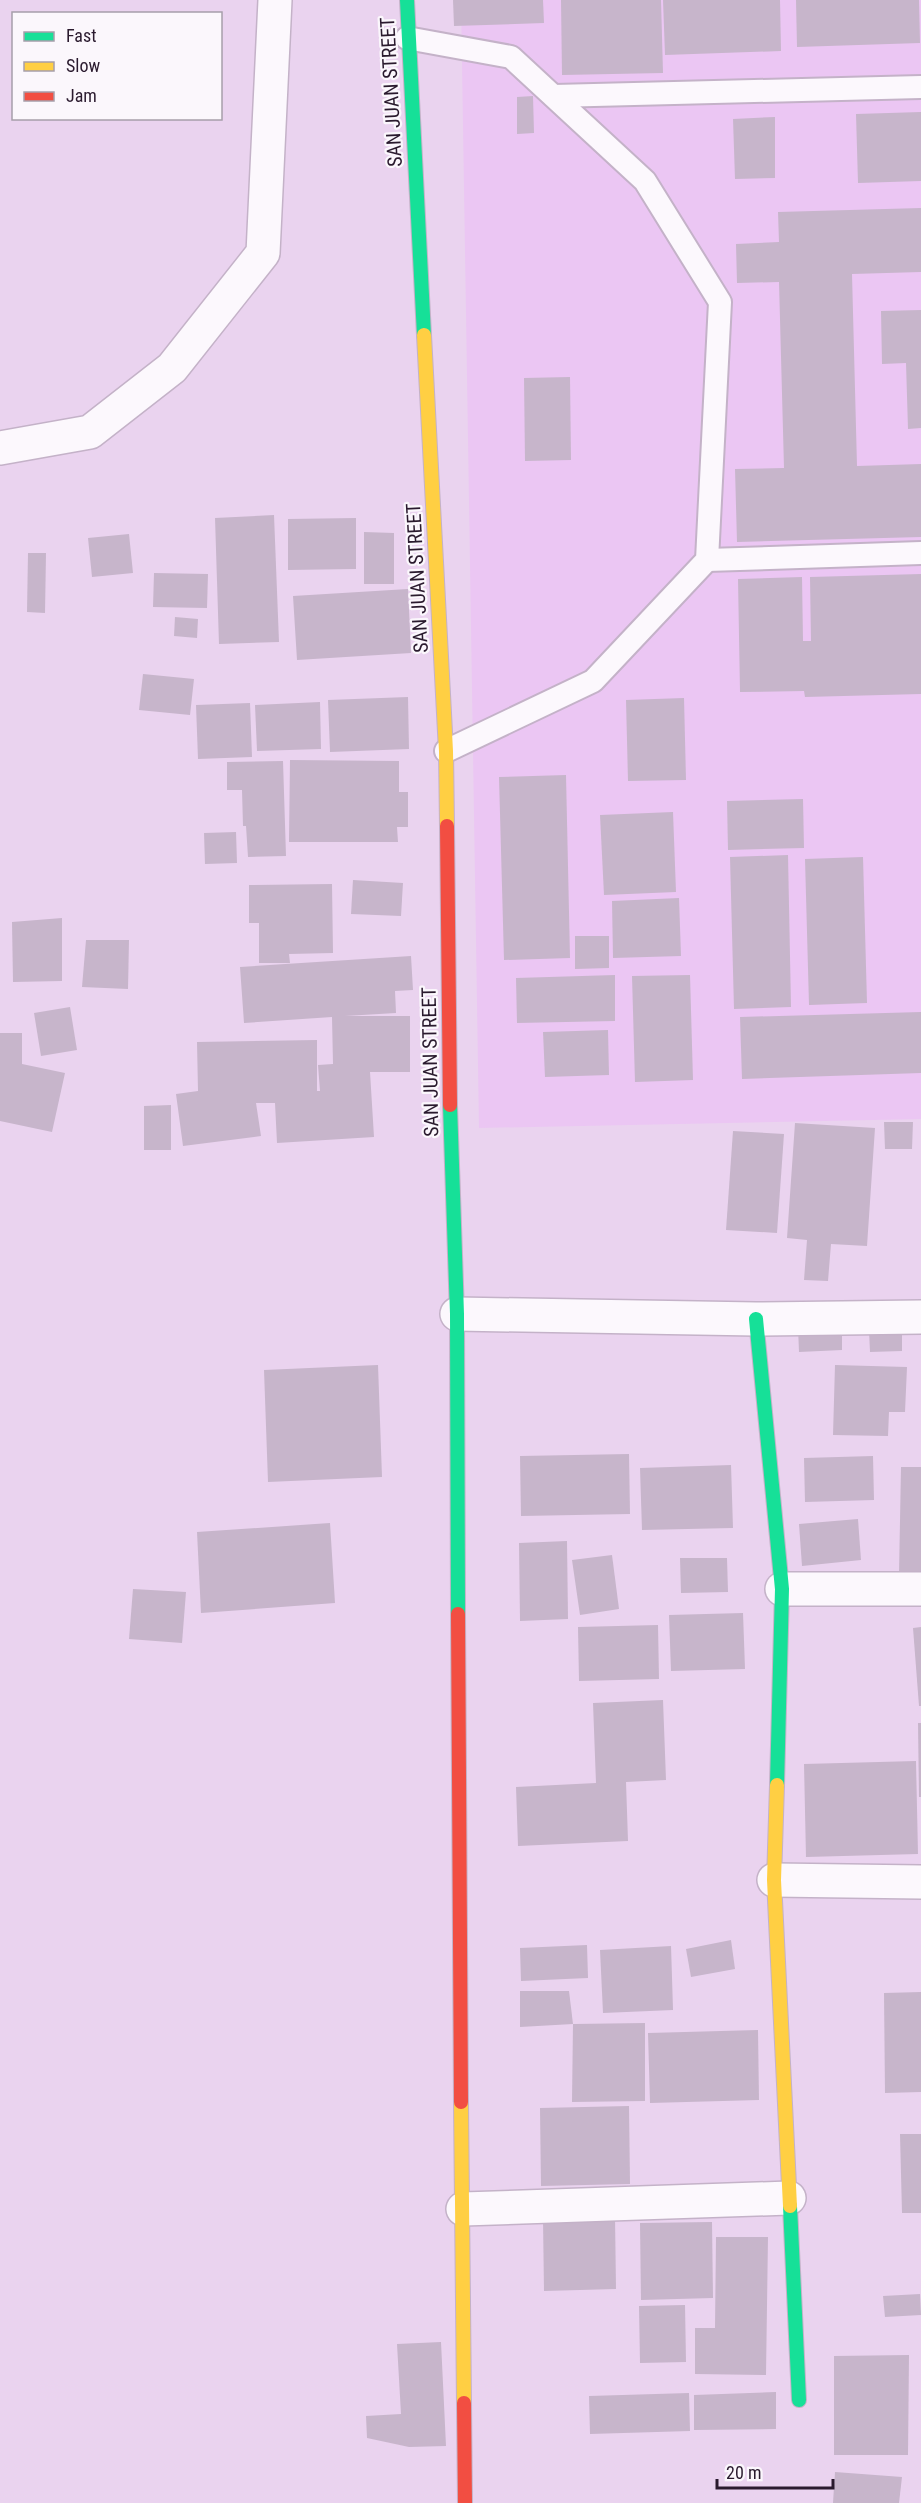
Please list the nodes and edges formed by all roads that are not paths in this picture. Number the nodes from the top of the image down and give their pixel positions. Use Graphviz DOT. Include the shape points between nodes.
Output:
graph roads {
  1 [pos="276,0"];
  2 [pos="407,0"];
  3 [pos="407,38"];
  4 [pos="921,87"];
  5 [pos="554,96"];
  6 [pos="0,448"];
  7 [pos="921,553"];
  8 [pos="707,560"];
  9 [pos="446,751"];
  10 [pos="457,1314"];
  11 [pos="921,1317"];
  12 [pos="756,1319"];
  13 [pos="782,1589"];
  14 [pos="921,1589"];
  15 [pos="774,1880"];
  16 [pos="921,1882"];
  17 [pos="789,2198"];
  18 [pos="463,2209"];
  19 [pos="799,2400"];
  20 [pos="465,2503"];
  1 -- 6 [label="street" via="263,254 172,368 90,432"];
  2 -- 3 [label="main road, SAN JUAN STREET"];
  3 -- 5 [label="lane" via="511,57"];
  3 -- 9 [label="main road, SAN JUAN STREET"];
  4 -- 5 [label="lane"];
  5 -- 8 [label="lane" via="645,181 720,302"];
  7 -- 8 [label="lane"];
  8 -- 9 [label="lane" via="593,681"];
  9 -- 10 [label="main road, SAN JUAN STREET" via="450,1153"];
  10 -- 12 [label="street"];
  10 -- 18 [label="main road, SAN JUAN STREET"];
  11 -- 12 [label="street"];
  12 -- 13 [label="main road"];
  13 -- 14 [label="street"];
  13 -- 15 [label="main road"];
  15 -- 16 [label="street"];
  15 -- 17 [label="main road"];
  17 -- 18 [label="street"];
  17 -- 19 [label="main road"];
  18 -- 20 [label="main road, SAN JUAN STREET"];
}
